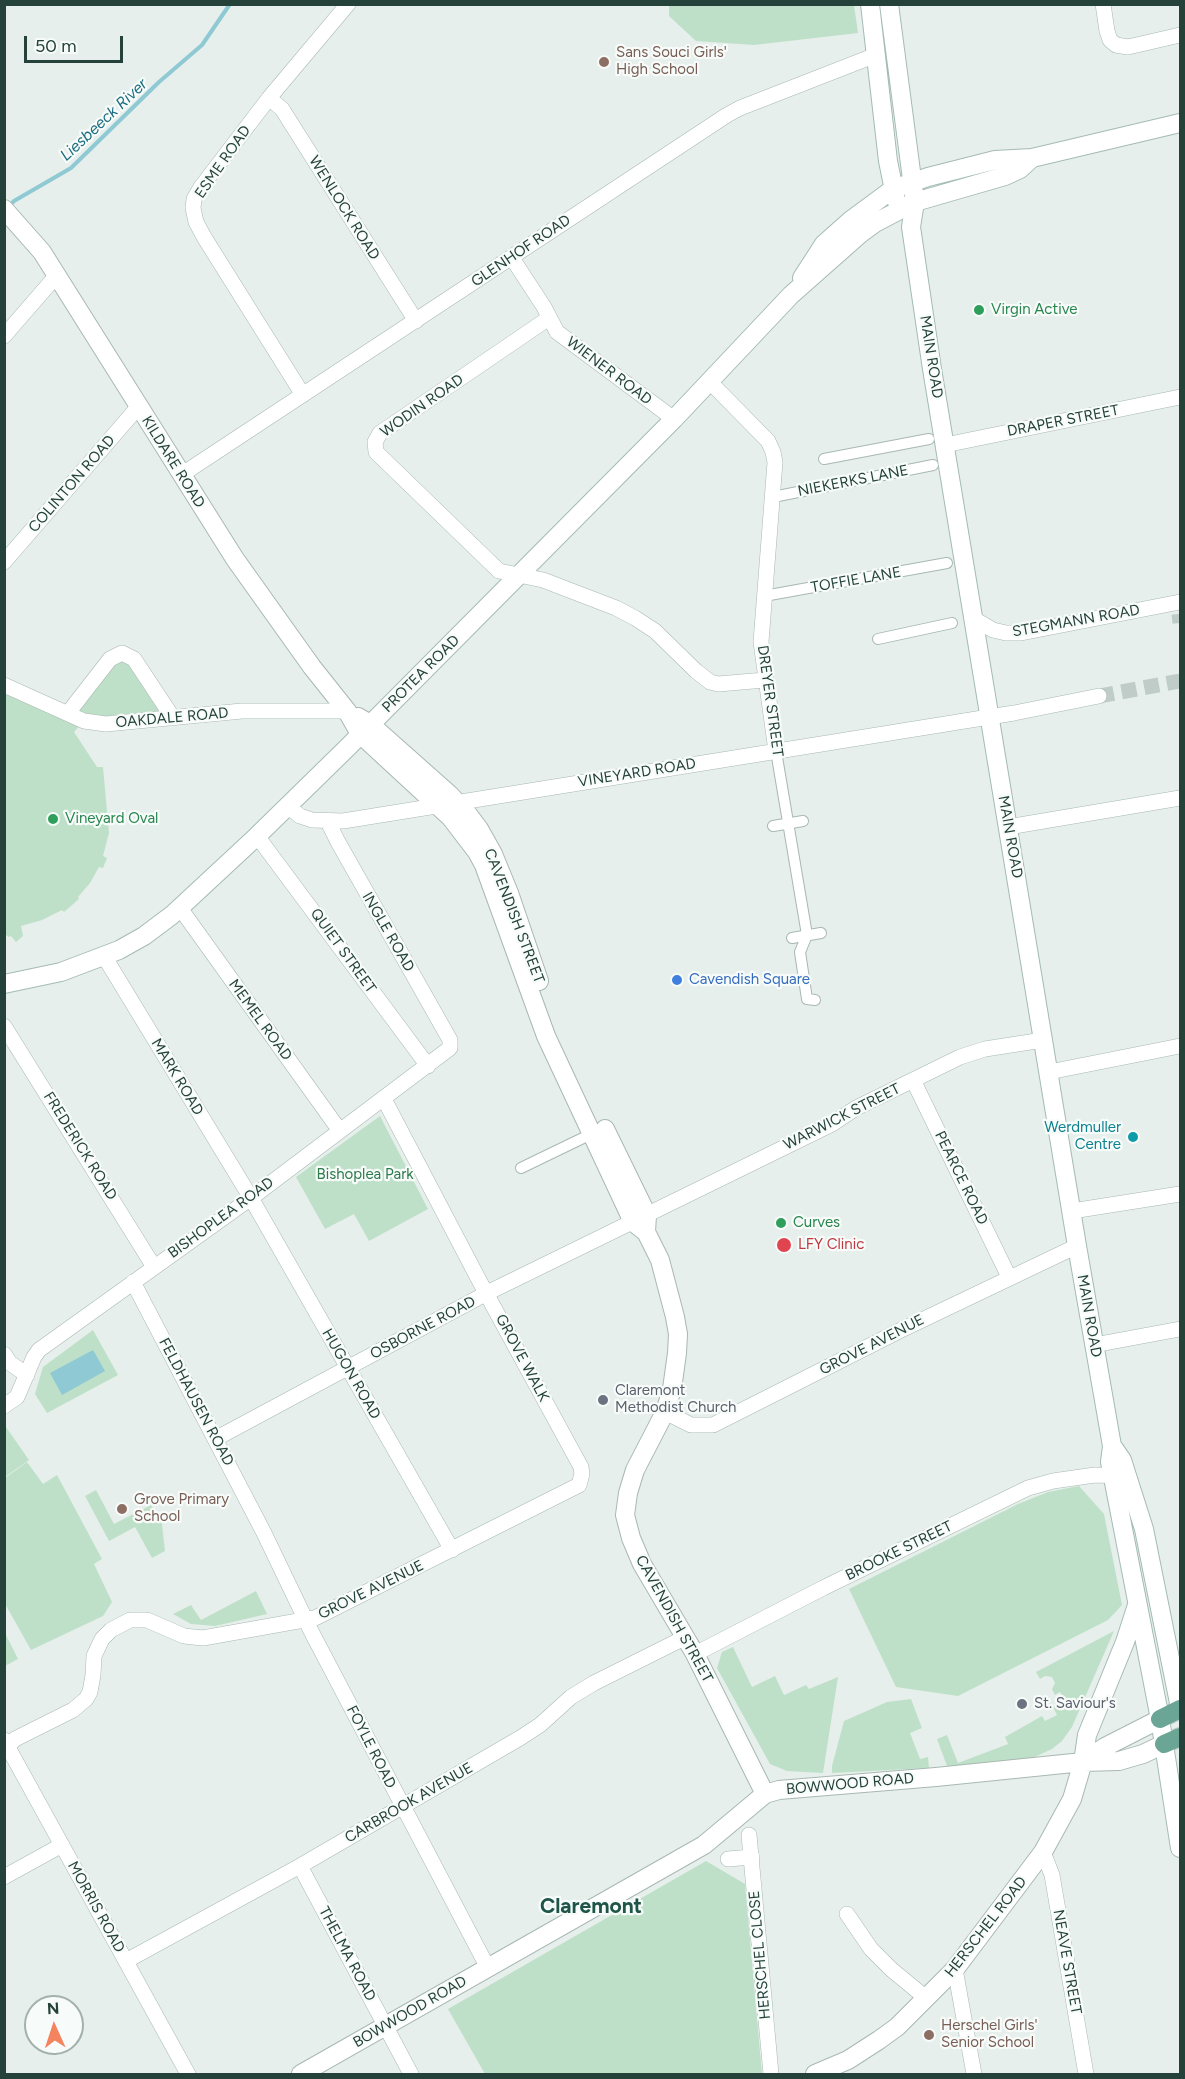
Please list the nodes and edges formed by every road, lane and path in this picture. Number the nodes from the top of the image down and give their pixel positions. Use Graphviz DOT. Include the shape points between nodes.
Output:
graph roads {
  1 [pos="348,4"];
  2 [pos="870,4"];
  3 [pos="889,4"];
  4 [pos="1102,4"];
  5 [pos="1180,35"];
  6 [pos="876,55"];
  7 [pos="269,98"];
  8 [pos="1180,123"];
  9 [pos="1032,158"];
  10 [pos="911,182"];
  11 [pos="893,189"];
  12 [pos="907,206"];
  13 [pos="10,214"];
  14 [pos="512,258"];
  15 [pos="57,275"];
  16 [pos="791,295"];
  17 [pos="549,318"];
  18 [pos="416,321"];
  19 [pos="4,336"];
  20 [pos="709,381"];
  21 [pos="303,395"];
  22 [pos="1180,397"];
  23 [pos="139,406"];
  24 [pos="674,419"];
  25 [pos="937,442"];
  26 [pos="824,459"];
  27 [pos="933,465"];
  28 [pos="181,475"];
  29 [pos="773,497"];
  30 [pos="4,562"];
  31 [pos="947,563"];
  32 [pos="519,575"];
  33 [pos="764,596"];
  34 [pos="1178,606"];
  35 [pos="974,619"];
  36 [pos="952,623"];
  37 [pos="878,639"];
  38 [pos="765,680"];
  39 [pos="4,685"];
  40 [pos="1099,696"];
  41 [pos="347,711"];
  42 [pos="68,713"];
  43 [pos="991,717"];
  44 [pos="174,718"];
  45 [pos="365,729"];
  46 [pos="776,751"];
  47 [pos="1180,798"];
  48 [pos="448,805"];
  49 [pos="287,806"];
  50 [pos="803,821"];
  51 [pos="328,822"];
  52 [pos="789,824"];
  53 [pos="773,826"];
  54 [pos="1008,827"];
  55 [pos="257,837"];
  56 [pos="180,908"];
  57 [pos="821,933"];
  58 [pos="807,935"];
  59 [pos="792,938"];
  60 [pos="104,956"];
  61 [pos="4,984"];
  62 [pos="815,1000"];
  63 [pos="4,1026"];
  64 [pos="450,1040"];
  65 [pos="1043,1040"];
  66 [pos="1180,1046"];
  67 [pos="428,1066"];
  68 [pos="1049,1072"];
  69 [pos="914,1080"];
  70 [pos="384,1099"];
  71 [pos="340,1131"];
  72 [pos="583,1138"];
  73 [pos="521,1168"];
  74 [pos="1180,1194"];
  75 [pos="250,1198"];
  76 [pos="1071,1211"];
  77 [pos="642,1223"];
  78 [pos="1077,1246"];
  79 [pos="154,1267"];
  80 [pos="1009,1277"];
  81 [pos="133,1282"];
  82 [pos="487,1293"];
  83 [pos="1180,1329"];
  84 [pos="1094,1345"];
  85 [pos="4,1354"];
  86 [pos="347,1368"];
  87 [pos="27,1375"];
  88 [pos="4,1406"];
  89 [pos="665,1412"];
  90 [pos="215,1438"];
  91 [pos="1120,1476"];
  92 [pos="573,1489"];
  93 [pos="452,1550"];
  94 [pos="1137,1604"];
  95 [pos="306,1620"];
  96 [pos="686,1637"];
  97 [pos="695,1654"];
  98 [pos="1180,1708"];
  99 [pos="1160,1719"];
  100 [pos="1172,1741"];
  101 [pos="6,1745"];
  102 [pos="1083,1762"];
  103 [pos="765,1794"];
  104 [pos="403,1807"];
  105 [pos="749,1835"];
  106 [pos="62,1845"];
  107 [pos="1180,1848"];
  108 [pos="1043,1852"];
  109 [pos="752,1857"];
  110 [pos="728,1859"];
  111 [pos="300,1866"];
  112 [pos="4,1877"];
  113 [pos="847,1914"];
  114 [pos="126,1961"];
  115 [pos="488,1968"];
  116 [pos="955,1969"];
  117 [pos="926,1998"];
  118 [pos="386,2026"];
  119 [pos="188,2074"];
  120 [pos="301,2074"];
  121 [pos="411,2074"];
  122 [pos="771,2074"];
  123 [pos="815,2074"];
  124 [pos="974,2074"];
  125 [pos="1086,2074"];
  1 -- 7 [label="street, ESME ROAD"];
  2 -- 6 [label="main road, MAIN ROAD"];
  3 -- 10 [label="main road, MAIN ROAD"];
  4 -- 5 [label="street" via="1110,40 1116,45 1128,47"];
  6 -- 11 [label="main road, MAIN ROAD"];
  6 -- 14 [label="street, GLENHOF ROAD" via="734,112"];
  7 -- 18 [label="street, WENLOCK ROAD" via="282,110"];
  7 -- 21 [label="street, ESME ROAD" via="198,191 193,215"];
  8 -- 9 [label="main road"];
  9 -- 10 [label="main road, PROTEA ROAD" via="994,160"];
  9 -- 12 [label="main road, PROTEA ROAD" via="1005,176"];
  10 -- 11 [label="main road, PROTEA ROAD"];
  10 -- 12 [label="main road, MAIN ROAD"];
  11 -- 12 [label="main road, MAIN ROAD"];
  11 -- 16 [label="main road, PROTEA ROAD" via="824,244"];
  12 -- 16 [label="main road, PROTEA ROAD" via="868,228"];
  12 -- 25 [label="main road, MAIN ROAD"];
  13 -- 15 [label="main road, KILDARE ROAD"];
  14 -- 17 [label="street, WIENER ROAD"];
  14 -- 18 [label="street, GLENHOF ROAD"];
  15 -- 19 [label="street"];
  15 -- 23 [label="main road, KILDARE ROAD"];
  16 -- 20 [label="main road, PROTEA ROAD"];
  17 -- 24 [label="street, WIENER ROAD" via="557,332"];
  17 -- 32 [label="street, WODIN ROAD" via="380,433 374,447 499,571"];
  18 -- 21 [label="street, GLENHOF ROAD"];
  20 -- 24 [label="main road, PROTEA ROAD"];
  20 -- 29 [label="street, DREYER STREET" via="768,441 776,462"];
  21 -- 28 [label="street, GLENHOF ROAD"];
  22 -- 25 [label="street, DRAPER STREET"];
  23 -- 28 [label="main road, KILDARE ROAD"];
  23 -- 30 [label="street, COLINTON ROAD"];
  24 -- 32 [label="main road, PROTEA ROAD"];
  25 -- 26 [label="street"];
  25 -- 35 [label="main road, MAIN ROAD"];
  27 -- 29 [label="street, NIEKERKS LANE"];
  28 -- 41 [label="main road, KILDARE ROAD" via="235,560"];
  29 -- 33 [label="street, DREYER STREET"];
  31 -- 33 [label="street, TOFFIE LANE"];
  32 -- 38 [label="street" via="576,592 635,618 655,631 710,682"];
  32 -- 45 [label="main road, PROTEA ROAD"];
  33 -- 38 [label="street, DREYER STREET" via="761,642"];
  34 -- 35 [label="street, STEGMANN ROAD" via="1021,633 993,630"];
  35 -- 43 [label="main road, MAIN ROAD"];
  36 -- 37 [label="street"];
  38 -- 46 [label="street, DREYER STREET"];
  39 -- 42 [label="street, OAKDALE ROAD"];
  40 -- 43 [label="street, VINEYARD ROAD"];
  41 -- 44 [label="street, OAKDALE ROAD" via="270,710"];
  41 -- 45 [label="main road, CAVENDISH STREET"];
  42 -- 44 [label="street, OAKDALE ROAD" via="84,721 106,724"];
  42 -- 44 [label="street" via="110,658 124,654 135,660"];
  43 -- 46 [label="street, VINEYARD ROAD"];
  43 -- 54 [label="main road, MAIN ROAD"];
  45 -- 48 [label="main road, CAVENDISH STREET"];
  45 -- 49 [label="main road, PROTEA ROAD"];
  46 -- 48 [label="street, VINEYARD ROAD"];
  46 -- 52 [label="street, DREYER STREET"];
  47 -- 54 [label="street"];
  48 -- 51 [label="street, VINEYARD ROAD"];
  48 -- 77 [label="main road, CAVENDISH STREET" via="467,813 493,854 558,1034"];
  49 -- 51 [label="street, VINEYARD ROAD" via="300,816"];
  49 -- 55 [label="main road, PROTEA ROAD"];
  50 -- 52 [label="street"];
  51 -- 64 [label="street, INGLE ROAD"];
  52 -- 53 [label="street"];
  52 -- 58 [label="street, DREYER STREET"];
  54 -- 65 [label="main road, MAIN ROAD"];
  55 -- 56 [label="main road, PROTEA ROAD"];
  55 -- 67 [label="street, QUIET STREET"];
  56 -- 60 [label="main road, PROTEA ROAD" via="144,936"];
  56 -- 71 [label="street, MEMEL ROAD"];
  57 -- 58 [label="street"];
  58 -- 59 [label="street"];
  58 -- 62 [label="street, DREYER STREET" via="800,952 807,999"];
  60 -- 61 [label="main road, PROTEA ROAD" via="51,975"];
  60 -- 75 [label="street, MARK ROAD"];
  63 -- 79 [label="street, FREDERICK ROAD"];
  64 -- 67 [label="street, BISHOPLEA ROAD" via="448,1052"];
  65 -- 68 [label="main road, MAIN ROAD"];
  65 -- 69 [label="street, WARWICK STREET" via="973,1052"];
  66 -- 68 [label="street"];
  67 -- 70 [label="street, BISHOPLEA ROAD"];
  68 -- 76 [label="main road, MAIN ROAD"];
  69 -- 77 [label="street, WARWICK STREET" via="672,1201"];
  69 -- 80 [label="street, PEARCE ROAD"];
  70 -- 71 [label="street, BISHOPLEA ROAD"];
  70 -- 82 [label="street, GROVE WALK"];
  71 -- 75 [label="street, BISHOPLEA ROAD"];
  72 -- 73 [label="street"];
  74 -- 76 [label="street"];
  75 -- 79 [label="street, BISHOPLEA ROAD"];
  75 -- 86 [label="street, HUGON ROAD"];
  76 -- 78 [label="main road, MAIN ROAD"];
  77 -- 82 [label="street, OSBORNE ROAD"];
  77 -- 89 [label="main road, CAVENDISH STREET" via="666,1278 678,1334"];
  78 -- 80 [label="street, GROVE AVENUE"];
  78 -- 84 [label="main road, MAIN ROAD"];
  79 -- 81 [label="street, BISHOPLEA ROAD"];
  80 -- 89 [label="street, GROVE AVENUE" via="713,1425 692,1425"];
  81 -- 87 [label="street, BISHOPLEA ROAD" via="39,1350"];
  81 -- 90 [label="street, FELDHAUSEN ROAD"];
  82 -- 86 [label="street, OSBORNE ROAD"];
  82 -- 92 [label="street, GROVE WALK" via="581,1467 579,1485"];
  83 -- 84 [label="street"];
  84 -- 91 [label="main road, MAIN ROAD" via="1112,1446 1110,1462"];
  85 -- 87 [label="street"];
  86 -- 90 [label="street, OSBORNE ROAD"];
  86 -- 93 [label="street, HUGON ROAD"];
  87 -- 88 [label="street, BISHOPLEA ROAD" via="17,1397"];
  89 -- 96 [label="main road, CAVENDISH STREET" via="630,1483 625,1515 635,1551"];
  90 -- 95 [label="street, FELDHAUSEN ROAD"];
  91 -- 94 [label="main road, MAIN ROAD"];
  91 -- 97 [label="street, BROOKE STREET" via="1095,1475 1028,1488"];
  91 -- 98 [label="main road, MAIN ROAD" via="1143,1528"];
  92 -- 93 [label="street, GROVE AVENUE"];
  93 -- 95 [label="street, GROVE AVENUE"];
  94 -- 99 [label="main road, MAIN ROAD"];
  94 -- 102 [label="main road, HERSCHEL ROAD" via="1087,1735"];
  95 -- 101 [label="street, GROVE AVENUE" via="203,1638 184,1636 147,1620 130,1620 102,1639 94,1656 86,1699 73,1710"];
  95 -- 104 [label="street, FOYLE ROAD"];
  96 -- 97 [label="main road, CAVENDISH STREET"];
  96 -- 104 [label="street, CARBROOK AVENUE" via="571,1697 540,1725"];
  97 -- 103 [label="main road, CAVENDISH STREET"];
  98 -- 99 [label="main road, BOWWOOD ROAD"];
  99 -- 100 [label="main road, MAIN ROAD"];
  99 -- 102 [label="main road, BOWWOOD ROAD"];
  100 -- 102 [label="main road, BOWWOOD ROAD" via="1119,1761"];
  100 -- 107 [label="main road, MAIN ROAD"];
  101 -- 106 [label="street, MORRIS ROAD"];
  102 -- 103 [label="main road, BOWWOOD ROAD"];
  102 -- 108 [label="main road, HERSCHEL ROAD" via="1072,1798"];
  103 -- 115 [label="main road, BOWWOOD ROAD" via="704,1845"];
  104 -- 111 [label="street, CARBROOK AVENUE"];
  104 -- 115 [label="street, FOYLE ROAD"];
  105 -- 109 [label="street, HERSCHEL CLOSE"];
  106 -- 112 [label="street"];
  106 -- 114 [label="street, MORRIS ROAD"];
  108 -- 116 [label="main road, HERSCHEL ROAD"];
  108 -- 125 [label="street, NEAVE STREET" via="1052,1875"];
  109 -- 110 [label="street"];
  109 -- 122 [label="street, HERSCHEL CLOSE"];
  111 -- 114 [label="street, CARBROOK AVENUE"];
  111 -- 118 [label="street, THELMA ROAD"];
  113 -- 117 [label="street" via="871,1949"];
  114 -- 119 [label="street, MORRIS ROAD"];
  115 -- 118 [label="main road, BOWWOOD ROAD"];
  116 -- 117 [label="main road, HERSCHEL ROAD"];
  116 -- 124 [label="street"];
  117 -- 123 [label="main road, HERSCHEL ROAD" via="865,2050"];
  118 -- 120 [label="main road, BOWWOOD ROAD"];
  118 -- 121 [label="street, THELMA ROAD"];
}
